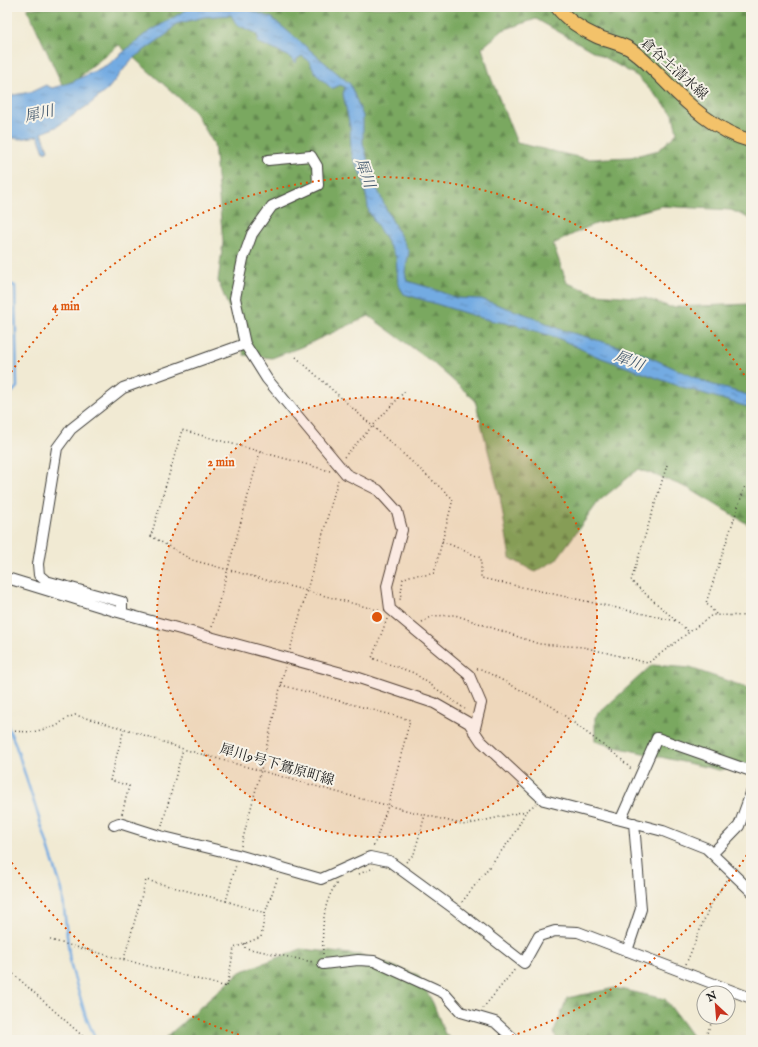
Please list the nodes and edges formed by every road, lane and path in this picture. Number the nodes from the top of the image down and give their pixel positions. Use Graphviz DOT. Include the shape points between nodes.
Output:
graph roads {
  1 [pos="557,7"];
  2 [pos="751,141"];
  3 [pos="268,160"];
  4 [pos="245,344"];
  5 [pos="296,358"];
  6 [pos="406,390"];
  7 [pos="373,427"];
  8 [pos="260,452"];
  9 [pos="338,464"];
  10 [pos="667,465"];
  11 [pos="343,474"];
  12 [pos="745,486"];
  13 [pos="442,541"];
  14 [pos="7,578"];
  15 [pos="307,591"];
  16 [pos="400,600"];
  17 [pos="390,609"];
  18 [pos="120,612"];
  19 [pos="717,615"];
  20 [pos="751,616"];
  21 [pos="676,621"];
  22 [pos="411,627"];
  23 [pos="689,632"];
  24 [pos="209,637"];
  25 [pos="287,659"];
  26 [pos="466,673"];
  27 [pos="281,684"];
  28 [pos="468,711"];
  29 [pos="124,729"];
  30 [pos="7,731"];
  31 [pos="474,732"];
  32 [pos="183,749"];
  33 [pos="261,770"];
  34 [pos="751,771"];
  35 [pos="640,777"];
  36 [pos="751,793"];
  37 [pos="544,800"];
  38 [pos="388,806"];
  39 [pos="526,810"];
  40 [pos="425,815"];
  41 [pos="620,819"];
  42 [pos="634,823"];
  43 [pos="117,824"];
  44 [pos="160,836"];
  45 [pos="712,854"];
  46 [pos="238,855"];
  47 [pos="370,857"];
  48 [pos="281,867"];
  49 [pos="375,868"];
  50 [pos="399,869"];
  51 [pos="731,872"];
  52 [pos="354,875"];
  53 [pos="340,880"];
  54 [pos="751,891"];
  55 [pos="226,901"];
  56 [pos="456,910"];
  57 [pos="264,913"];
  58 [pos="50,940"];
  59 [pos="246,943"];
  60 [pos="627,951"];
  61 [pos="7,960"];
  62 [pos="124,960"];
  63 [pos="521,961"];
  64 [pos="323,964"];
  65 [pos="683,972"];
  66 [pos="751,998"];
  67 [pos="475,1017"];
  68 [pos="711,1025"];
  69 [pos="87,1040"];
  70 [pos="515,1040"];
  71 [pos="704,1040"];
  1 -- 2 [label="main road, 倉谷土清水線" via="584,30 628,48 647,62 700,114 739,138"];
  3 -- 4 [label="street" via="311,156 317,166 318,185 272,206 252,234 243,259 235,298"];
  4 -- 9 [label="street" via="266,379"];
  4 -- 18 [label="street" via="123,388 71,429 57,448 38,564 39,575 46,581 122,602"];
  5 -- 7 [label="path"];
  6 -- 7 [label="path"];
  7 -- 9 [label="path"];
  7 -- 13 [label="path" via="453,499"];
  8 -- 11 [label="path"];
  8 -- 15 [label="path" via="182,430 152,536 192,560"];
  8 -- 24 [label="path"];
  9 -- 11 [label="street"];
  10 -- 21 [label="path" via="632,581"];
  11 -- 15 [label="path"];
  11 -- 17 [label="street" via="378,490 397,511 402,530 387,586"];
  12 -- 19 [label="path" via="706,603"];
  13 -- 16 [label="path" via="434,573 427,576 412,574 403,579"];
  13 -- 21 [label="path" via="481,558 481,578"];
  14 -- 18 [label="street"];
  15 -- 17 [label="path" via="384,612"];
  15 -- 25 [label="path"];
  17 -- 22 [label="street"];
  17 -- 28 [label="path" via="372,658 414,673"];
  18 -- 24 [label="street"];
  19 -- 20 [label="path"];
  19 -- 23 [label="path" via="712,615"];
  21 -- 23 [label="path"];
  22 -- 23 [label="path" via="433,616 455,615 539,644 583,647 648,664"];
  22 -- 26 [label="street"];
  24 -- 25 [label="street"];
  25 -- 27 [label="path"];
  25 -- 31 [label="street" via="353,676 434,703 469,723"];
  26 -- 31 [label="street" via="481,703"];
  26 -- 35 [label="path" via="480,668 553,707 620,758"];
  27 -- 33 [label="path"];
  27 -- 38 [label="path" via="410,720"];
  29 -- 30 [label="path, 犀川9号下鴛原町線" via="76,715 65,719 57,726 33,732"];
  29 -- 32 [label="path, 犀川9号下鴛原町線"];
  29 -- 43 [label="path" via="110,780 129,786"];
  31 -- 37 [label="street"];
  32 -- 33 [label="path, 犀川9号下鴛原町線"];
  32 -- 44 [label="path"];
  33 -- 38 [label="path, 犀川9号下鴛原町線"];
  33 -- 46 [label="path"];
  34 -- 35 [label="street" via="657,738"];
  35 -- 41 [label="street"];
  36 -- 45 [label="street" via="739,826"];
  37 -- 39 [label="path, 犀川9号下鴛原町線"];
  37 -- 41 [label="street"];
  38 -- 40 [label="path, 犀川9号下鴛原町線"];
  38 -- 47 [label="path"];
  39 -- 40 [label="path, 犀川9号下鴛原町線" via="465,825"];
  39 -- 56 [label="path" via="513,836"];
  40 -- 50 [label="path" via="414,854"];
  41 -- 42 [label="street"];
  42 -- 45 [label="street" via="682,838 706,848"];
  42 -- 60 [label="street" via="641,908"];
  43 -- 44 [label="street"];
  44 -- 46 [label="street"];
  45 -- 51 [label="street"];
  46 -- 48 [label="street"];
  46 -- 55 [label="path"];
  47 -- 48 [label="street" via="321,879"];
  47 -- 50 [label="street" via="389,861"];
  48 -- 57 [label="path"];
  49 -- 52 [label="path"];
  50 -- 56 [label="street"];
  51 -- 54 [label="street"];
  51 -- 65 [label="path" via="709,908"];
  53 -- 64 [label="path" via="333,889 322,922"];
  55 -- 57 [label="path"];
  55 -- 62 [label="path" via="146,880"];
  56 -- 63 [label="street"];
  57 -- 59 [label="path" via="261,937"];
  58 -- 62 [label="path"];
  59 -- 62 [label="path" via="234,948 227,987"];
  59 -- 64 [label="path" via="245,948"];
  60 -- 63 [label="street" via="578,932 554,931 539,936 524,963"];
  60 -- 65 [label="street"];
  61 -- 69 [label="path" via="10,971"];
  63 -- 67 [label="path"];
  64 -- 67 [label="street" via="374,961 444,993 461,1012"];
  65 -- 66 [label="street"];
  67 -- 70 [label="street" via="495,1022"];
  68 -- 71 [label="path"];
}
